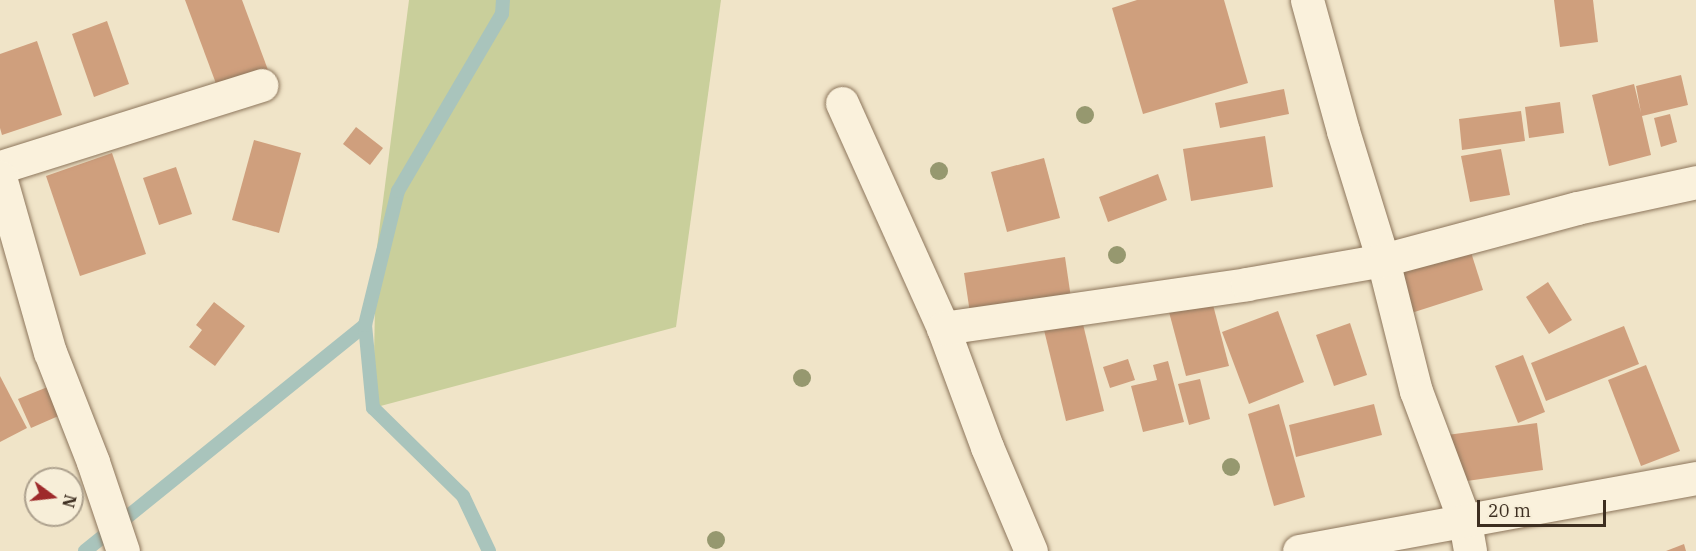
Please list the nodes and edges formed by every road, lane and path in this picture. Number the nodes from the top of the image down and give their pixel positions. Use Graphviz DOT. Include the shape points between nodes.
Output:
graph roads {
  1 [pos="1307,0"];
  2 [pos="261,85"];
  3 [pos="842,103"];
  4 [pos="0,167"];
  5 [pos="0,177"];
  6 [pos="1696,182"];
  7 [pos="1383,260"];
  8 [pos="943,328"];
  9 [pos="1696,478"];
  10 [pos="1468,536"];
  11 [pos="123,551"];
  12 [pos="1031,551"];
  13 [pos="1299,551"];
  1 -- 7 [label="street" via="1342,131"];
  2 -- 4 [label="street"];
  3 -- 8 [label="street"];
  5 -- 11 [label="street" via="50,352"];
  6 -- 7 [label="street" via="1577,208"];
  7 -- 8 [label="street"];
  7 -- 10 [label="street" via="1416,391"];
  8 -- 12 [label="street"];
  9 -- 10 [label="street"];
  10 -- 13 [label="street"];
}
